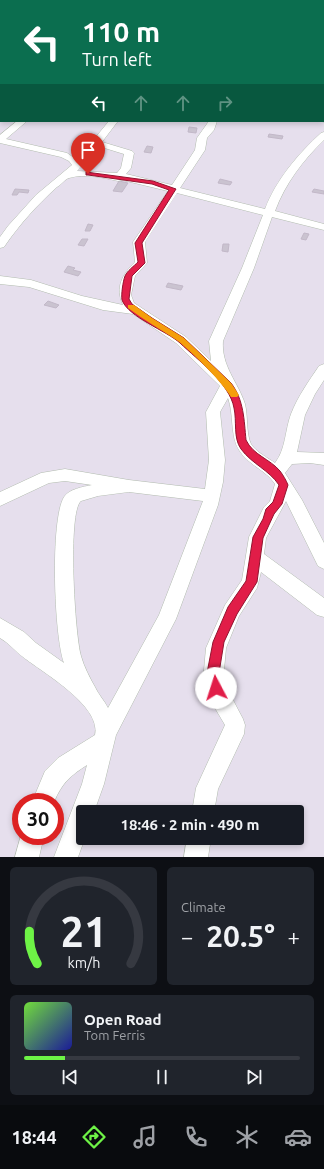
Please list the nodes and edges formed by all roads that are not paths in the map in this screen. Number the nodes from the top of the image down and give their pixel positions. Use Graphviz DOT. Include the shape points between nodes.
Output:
graph roads {
  1 [pos="22,122"];
  2 [pos="113,122"];
  3 [pos="213,122"];
  4 [pos="324,135"];
  5 [pos="0,140"];
  6 [pos="97,143"];
  7 [pos="78,166"];
  8 [pos="67,175"];
  9 [pos="118,178"];
  10 [pos="173,189"];
  11 [pos="269,213"];
  12 [pos="324,226"];
  13 [pos="0,245"];
  14 [pos="0,280"];
  15 [pos="138,312"];
  16 [pos="324,369"];
  17 [pos="228,385"];
  18 [pos="288,458"];
  19 [pos="324,459"];
  20 [pos="280,479"];
  21 [pos="129,486"];
  22 [pos="212,496"];
  23 [pos="0,498"];
  24 [pos="255,557"];
  25 [pos="324,561"];
  26 [pos="324,609"];
  27 [pos="0,627"];
  28 [pos="86,693"];
  29 [pos="104,738"];
  30 [pos="47,793"];
  31 [pos="204,805"];
  32 [pos="30,845"];
  33 [pos="197,845"];
  34 [pos="28,857"];
  35 [pos="66,857"];
  36 [pos="196,857"];
  1 -- 5 [label="street"];
  2 -- 6 [label="street"];
  3 -- 10 [label="street" via="202,138 200,150"];
  4 -- 11 [label="street" via="302,156 287,177"];
  5 -- 7 [label="street" via="64,155"];
  6 -- 7 [label="street"];
  6 -- 9 [label="street" via="129,153 126,168"];
  7 -- 8 [label="street"];
  8 -- 9 [label="street" via="88,174"];
  8 -- 13 [label="street" via="40,197"];
  9 -- 10 [label="street"];
  10 -- 11 [label="street"];
  10 -- 15 [label="street" via="138,243 141,263 130,274 125,295 129,305"];
  11 -- 12 [label="street"];
  11 -- 17 [label="street" via="216,341 217,361"];
  14 -- 15 [label="street" via="31,284 107,307"];
  15 -- 17 [label="street" via="181,340"];
  16 -- 18 [label="street" via="308,393 298,415"];
  17 -- 20 [label="street" via="238,407 245,447"];
  17 -- 22 [label="street" via="213,412 217,460"];
  18 -- 19 [label="street"];
  18 -- 20 [label="street"];
  20 -- 24 [label="street" via="277,504 270,512 258,537"];
  20 -- 25 [label="street"];
  21 -- 22 [label="street"];
  21 -- 23 [label="street" via="84,476 66,475 47,478"];
  21 -- 28 [label="street" via="84,493 74,497 67,508 65,536 70,652"];
  22 -- 29 [label="street" via="167,619"];
  24 -- 26 [label="street"];
  24 -- 31 [label="street" via="251,582 232,611 216,648 213,681 235,725 207,788"];
  27 -- 28 [label="street" via="75,682"];
  28 -- 29 [label="street" via="100,712"];
  29 -- 30 [label="street" via="66,766 53,779"];
  29 -- 35 [label="street" via="92,784"];
  32 -- 34 [label="street"];
  33 -- 36 [label="street"];
}
